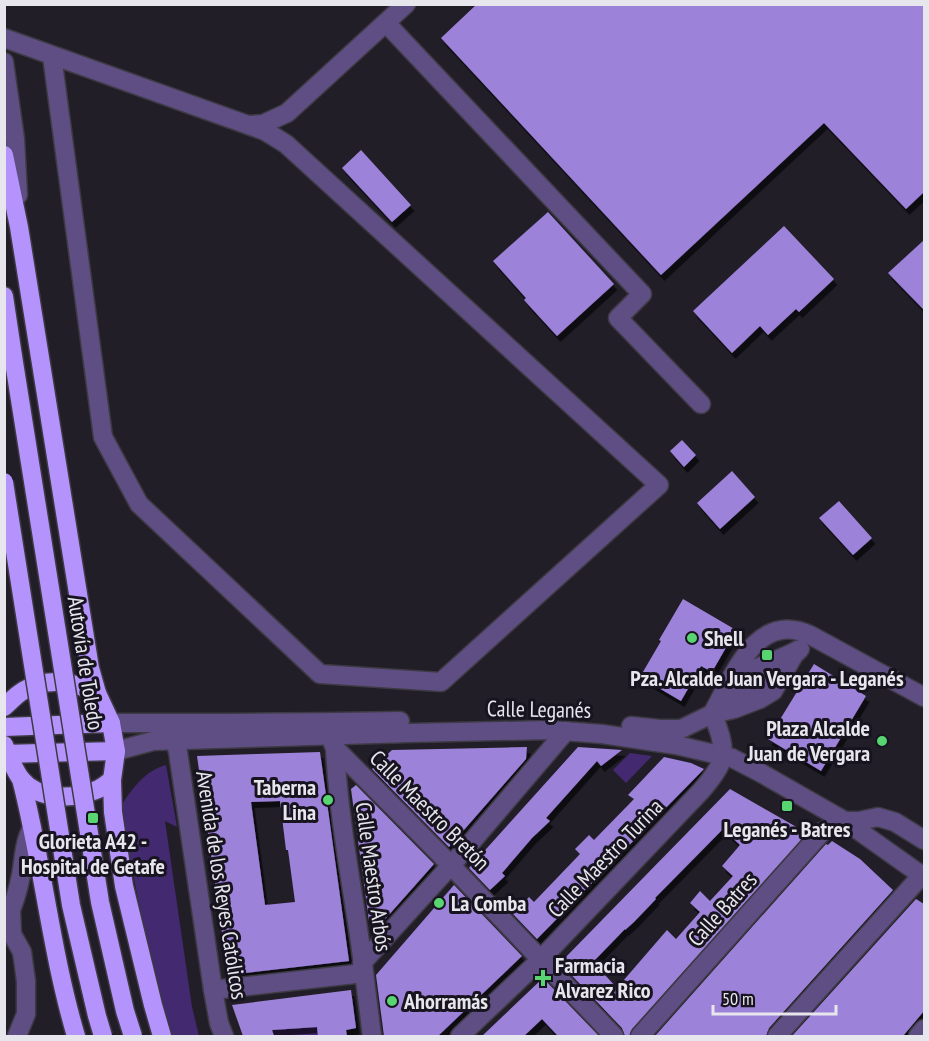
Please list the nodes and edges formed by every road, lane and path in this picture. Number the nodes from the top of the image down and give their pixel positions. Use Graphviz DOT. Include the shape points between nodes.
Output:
graph roads {
  1 [pos="406,4"];
  2 [pos="386,22"];
  3 [pos="4,38"];
  4 [pos="52,56"];
  5 [pos="4,62"];
  6 [pos="249,125"];
  7 [pos="4,154"];
  8 [pos="19,227"];
  9 [pos="4,296"];
  10 [pos="701,404"];
  11 [pos="4,482"];
  12 [pos="823,642"];
  13 [pos="800,649"];
  14 [pos="731,680"];
  15 [pos="97,693"];
  16 [pos="924,697"];
  17 [pos="717,706"];
  18 [pos="4,707"];
  19 [pos="111,723"];
  20 [pos="4,727"];
  21 [pos="566,731"];
  22 [pos="315,737"];
  23 [pos="175,740"];
  24 [pos="334,748"];
  25 [pos="6,751"];
  26 [pos="116,751"];
  27 [pos="723,755"];
  28 [pos="21,778"];
  29 [pos="112,780"];
  30 [pos="845,821"];
  31 [pos="32,828"];
  32 [pos="924,840"];
  33 [pos="451,865"];
  34 [pos="923,876"];
  35 [pos="8,918"];
  36 [pos="540,960"];
  37 [pos="363,968"];
  38 [pos="213,990"];
  39 [pos="924,1029"];
  40 [pos="17,1036"];
  41 [pos="76,1036"];
  42 [pos="103,1036"];
  43 [pos="132,1036"];
  44 [pos="162,1036"];
  45 [pos="224,1036"];
  46 [pos="372,1036"];
  47 [pos="460,1036"];
  48 [pos="614,1036"];
  49 [pos="640,1036"];
  50 [pos="777,1036"];
  51 [pos="918,1036"];
  1 -- 2 [label="street"];
  2 -- 6 [label="street" via="287,113 263,124"];
  2 -- 10 [label="street" via="642,294 618,318"];
  3 -- 4 [label="street"];
  4 -- 6 [label="street"];
  4 -- 6 [label="street" via="104,437 139,504 321,674 441,682 659,485 286,144"];
  5 -- 8 [label="street" via="15,139"];
  7 -- 8 [label="highway"];
  8 -- 15 [label="highway"];
  9 -- 43 [label="highway, Autovía de Toledo, bridge" via="100,902"];
  11 -- 42 [label="highway, bridge" via="71,905"];
  12 -- 13 [label="street"];
  12 -- 14 [label="street" via="797,631 769,635 750,649"];
  12 -- 16 [label="street"];
  13 -- 14 [label="street"];
  13 -- 17 [label="street, Calle Leganés" via="776,687 766,695 734,709"];
  14 -- 17 [label="street"];
  15 -- 18 [label="highway" via="74,684 43,684 21,692"];
  15 -- 19 [label="highway"];
  17 -- 19 [label="street, Calle Leganés" via="688,726 673,729 552,718"];
  17 -- 27 [label="street"];
  19 -- 20 [label="highway, Calle Leganés"];
  19 -- 26 [label="highway"];
  21 -- 22 [label="street, Calle Leganés"];
  21 -- 27 [label="street, Calle Leganés" via="641,739"];
  21 -- 33 [label="street"];
  22 -- 23 [label="street, Calle Leganés"];
  22 -- 24 [label="street" via="330,741"];
  23 -- 26 [label="street, Calle Leganés"];
  23 -- 38 [label="street, Avenida de los Reyes Católicos"];
  24 -- 33 [label="street, Calle Maestro Bretón"];
  24 -- 37 [label="street, Calle Maestro Arbós"];
  25 -- 26 [label="highway, Calle Leganés"];
  25 -- 28 [label="highway, Calle Leganés"];
  26 -- 29 [label="highway"];
  27 -- 30 [label="street, Calle Leganés"];
  27 -- 36 [label="street, Calle Maestro Turina" via="701,792"];
  28 -- 29 [label="highway, Calle Leganés" via="32,789 67,797 98,790"];
  28 -- 31 [label="highway"];
  29 -- 44 [label="highway" via="113,819 124,886"];
  30 -- 32 [label="street" via="878,817 895,822"];
  30 -- 34 [label="street, Calle Leganés"];
  30 -- 49 [label="street, Calle Batres" via="823,831"];
  31 -- 35 [label="street"];
  31 -- 41 [label="highway" via="57,962"];
  33 -- 36 [label="street, Calle Maestro Bretón"];
  33 -- 37 [label="street"];
  34 -- 50 [label="street"];
  35 -- 40 [label="street" via="22,952 26,981 26,1014"];
  36 -- 47 [label="street, Calle Maestro Turina"];
  36 -- 48 [label="street, Calle Maestro Bretón"];
  37 -- 38 [label="street"];
  37 -- 46 [label="street, Calle Maestro Arbós"];
  38 -- 45 [label="street, Avenida de los Reyes Católicos"];
  39 -- 51 [label="street"];
}
